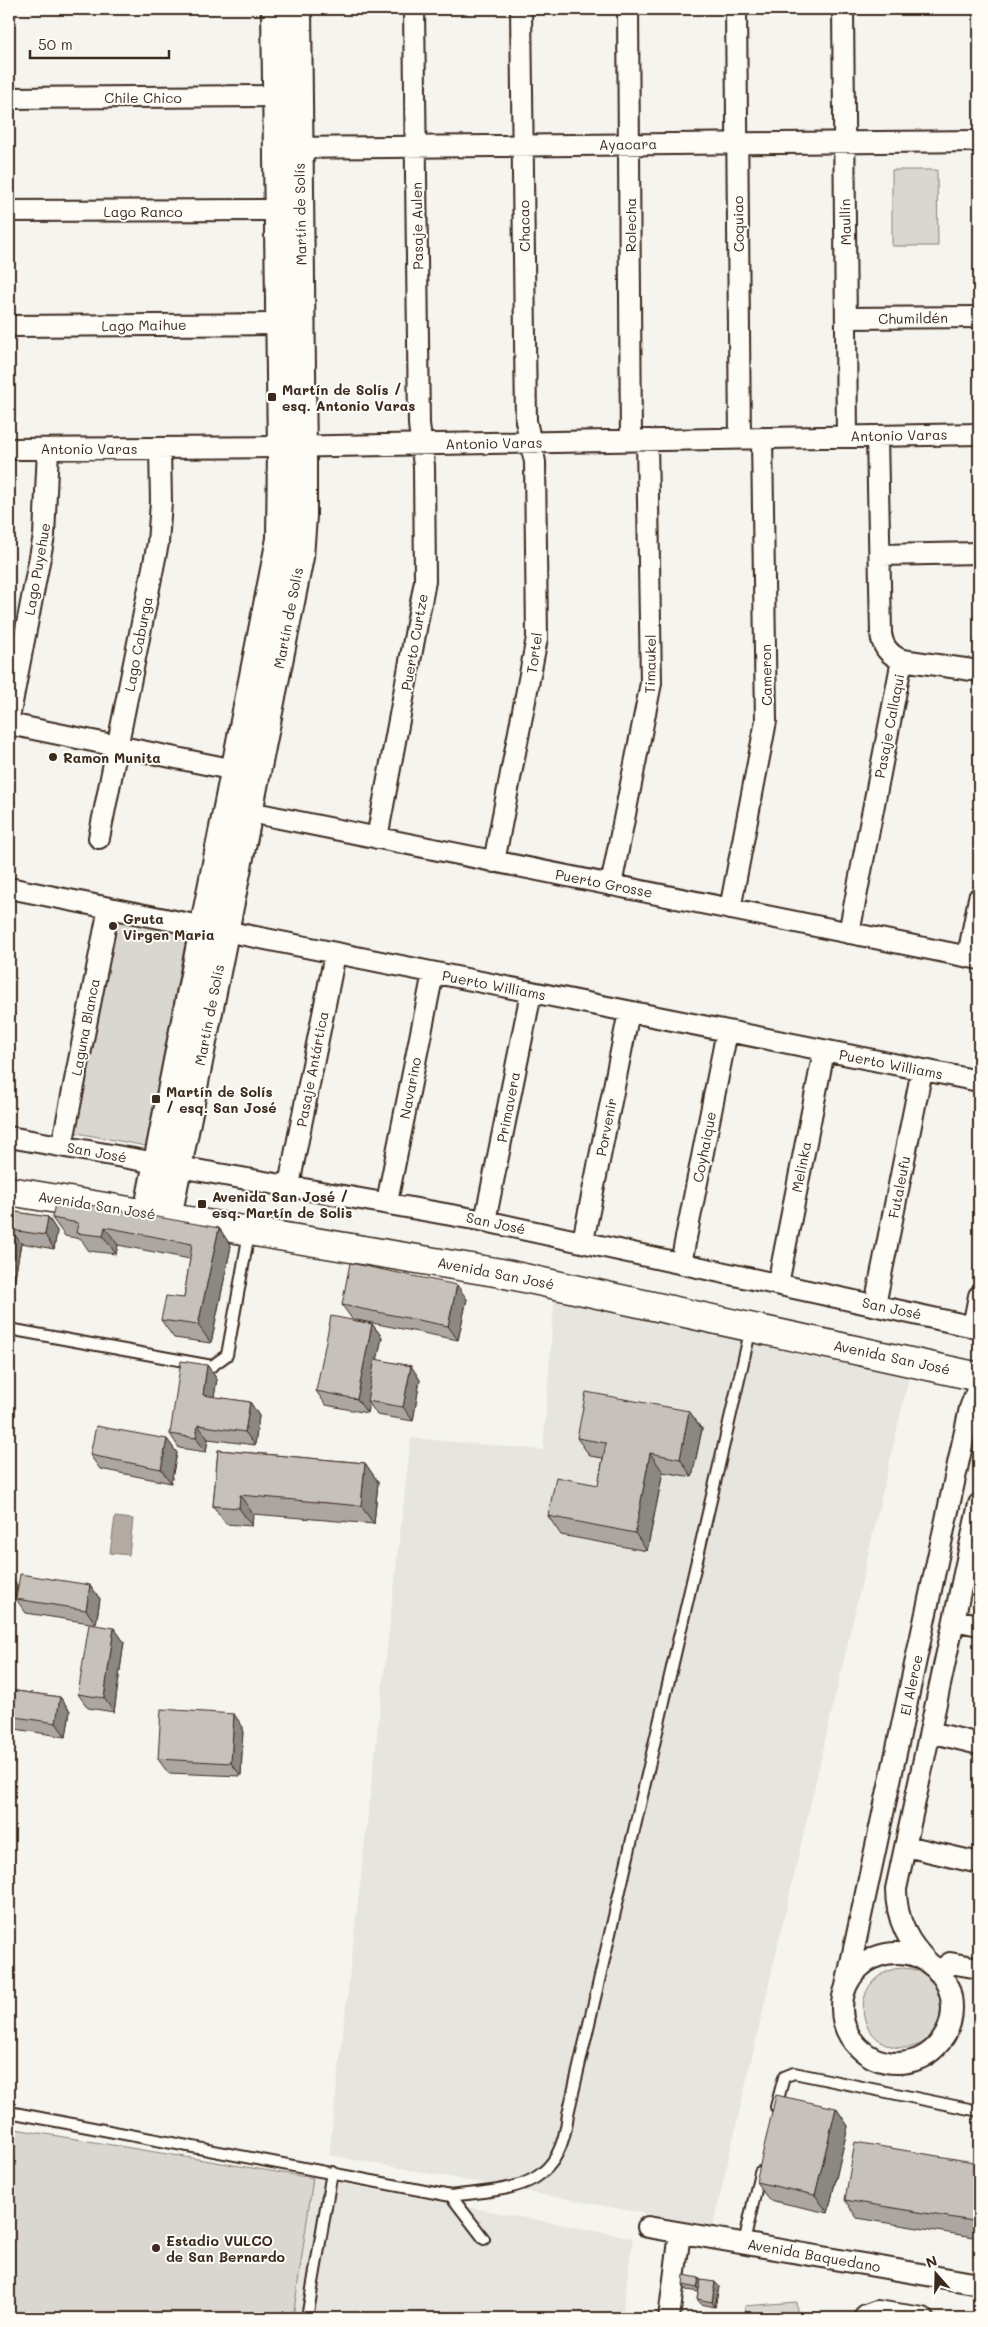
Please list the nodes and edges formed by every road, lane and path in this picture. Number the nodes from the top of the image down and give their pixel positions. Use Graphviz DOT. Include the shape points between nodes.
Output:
graph roads {
  1 [pos="276,9"];
  2 [pos="298,9"];
  3 [pos="414,9"];
  4 [pos="521,9"];
  5 [pos="628,9"];
  6 [pos="736,9"];
  7 [pos="843,9"];
  8 [pos="276,96"];
  9 [pos="9,98"];
  10 [pos="979,141"];
  11 [pos="845,142"];
  12 [pos="737,143"];
  13 [pos="629,144"];
  14 [pos="523,145"];
  15 [pos="416,146"];
  16 [pos="288,148"];
  17 [pos="278,210"];
  18 [pos="9,212"];
  19 [pos="979,317"];
  20 [pos="846,318"];
  21 [pos="279,324"];
  22 [pos="9,326"];
  23 [pos="979,434"];
  24 [pos="848,436"];
  25 [pos="877,436"];
  26 [pos="740,438"];
  27 [pos="762,438"];
  28 [pos="639,440"];
  29 [pos="530,442"];
  30 [pos="422,444"];
  31 [pos="292,446"];
  32 [pos="160,448"];
  33 [pos="9,449"];
  34 [pos="48,449"];
  35 [pos="979,553"];
  36 [pos="880,555"];
  37 [pos="902,660"];
  38 [pos="979,671"];
  39 [pos="9,718"];
  40 [pos="9,724"];
  41 [pos="118,744"];
  42 [pos="235,770"];
  43 [pos="239,810"];
  44 [pos="99,838"];
  45 [pos="377,838"];
  46 [pos="494,862"];
  47 [pos="611,885"];
  48 [pos="10,893"];
  49 [pos="979,898"];
  50 [pos="109,908"];
  51 [pos="730,909"];
  52 [pos="215,930"];
  53 [pos="849,933"];
  54 [pos="335,954"];
  55 [pos="974,958"];
  56 [pos="433,973"];
  57 [pos="531,993"];
  58 [pos="629,1012"];
  59 [pos="727,1031"];
  60 [pos="824,1051"];
  61 [pos="922,1070"];
  62 [pos="979,1081"];
  63 [pos="9,1137"];
  64 [pos="62,1146"];
  65 [pos="168,1164"];
  66 [pos="289,1185"];
  67 [pos="9,1191"];
  68 [pos="387,1202"];
  69 [pos="158,1215"];
  70 [pos="485,1220"];
  71 [pos="249,1230"];
  72 [pos="583,1241"];
  73 [pos="681,1263"];
  74 [pos="778,1284"];
  75 [pos="979,1296"];
  76 [pos="876,1305"];
  77 [pos="751,1326"];
  78 [pos="976,1327"];
  79 [pos="9,1328"];
  80 [pos="979,1377"];
  81 [pos="979,1385"];
  82 [pos="979,1508"];
  83 [pos="954,1620"];
  84 [pos="979,1625"];
  85 [pos="930,1732"];
  86 [pos="979,1744"];
  87 [pos="906,1846"];
  88 [pos="979,1863"];
  89 [pos="979,1968"];
  90 [pos="935,1969"];
  91 [pos="846,1986"];
  92 [pos="979,2111"];
  93 [pos="9,2112"];
  94 [pos="772,2121"];
  95 [pos="764,2158"];
  96 [pos="332,2172"];
  97 [pos="451,2196"];
  98 [pos="648,2227"];
  99 [pos="680,2233"];
  100 [pos="484,2239"];
  101 [pos="744,2243"];
  102 [pos="979,2284"];
  103 [pos="307,2318"];
  104 [pos="669,2318"];
  105 [pos="865,2318"];
  106 [pos="923,2318"];
  1 -- 8 [label="street, Martín de Solís"];
  2 -- 16 [label="street, Martín de Solís"];
  3 -- 15 [label="street, Pasaje Aulen"];
  4 -- 14 [label="street, Chacao"];
  5 -- 13 [label="street, Rolecha"];
  6 -- 12 [label="street, Coquiao"];
  7 -- 11 [label="street, Maullín"];
  8 -- 9 [label="street, Chile Chico"];
  8 -- 16 [label="street, Martín de Solís"];
  10 -- 11 [label="street, Ayacara"];
  11 -- 12 [label="street, Ayacara"];
  11 -- 20 [label="street, Maullín"];
  12 -- 13 [label="street, Ayacara"];
  12 -- 26 [label="street, Coquiao"];
  13 -- 14 [label="street, Ayacara"];
  13 -- 28 [label="street, Rolecha"];
  14 -- 15 [label="street, Ayacara"];
  14 -- 29 [label="street, Chacao" via="526,421"];
  15 -- 16 [label="street, Ayacara"];
  15 -- 30 [label="street, Pasaje Aulen"];
  16 -- 17 [label="street, Martín de Solís"];
  16 -- 31 [label="street, Martín de Solís"];
  17 -- 18 [label="street, Lago Ranco"];
  17 -- 21 [label="street, Martín de Solís"];
  19 -- 20 [label="street, Chumildén"];
  20 -- 24 [label="street, Maullín"];
  21 -- 22 [label="street, Lago Maihue"];
  21 -- 31 [label="street, Martín de Solís"];
  23 -- 25 [label="street, Antonio Varas"];
  24 -- 25 [label="street, Antonio Varas"];
  24 -- 27 [label="street, Antonio Varas"];
  25 -- 36 [label="street, Pasaje Callaqui"];
  26 -- 27 [label="street, Antonio Varas"];
  26 -- 28 [label="street, Antonio Varas"];
  27 -- 51 [label="street, Cameron" via="766,721"];
  28 -- 29 [label="street, Antonio Varas"];
  28 -- 47 [label="street, Timaukel" via="651,683"];
  29 -- 30 [label="street, Antonio Varas"];
  29 -- 46 [label="street, Tortel" via="535,462 537,638"];
  30 -- 31 [label="street, Antonio Varas"];
  30 -- 45 [label="street, Puerto Curtze" via="425,581"];
  31 -- 32 [label="street, Antonio Varas"];
  31 -- 42 [label="street, Martín de Solís" via="278,555"];
  31 -- 43 [label="street, Martín de Solís" via="303,516 300,557"];
  32 -- 34 [label="street, Antonio Varas"];
  32 -- 41 [label="street, Lago Caburga" via="158,543"];
  33 -- 34 [label="street, Antonio Varas"];
  34 -- 39 [label="street, Lago Puyehue" via="44,536"];
  35 -- 36 [label="street"];
  36 -- 37 [label="street, Pasaje Callaqui" via="882,639 887,650"];
  37 -- 38 [label="street"];
  37 -- 53 [label="street, Pasaje Callaqui"];
  40 -- 41 [label="street"];
  41 -- 42 [label="street"];
  41 -- 44 [label="street, Lago Caburga"];
  42 -- 43 [label="street, Martín de Solís"];
  43 -- 45 [label="street, Puerto Grosse"];
  43 -- 52 [label="street, Martín de Solís"];
  45 -- 46 [label="street, Puerto Grosse"];
  46 -- 47 [label="street, Puerto Grosse"];
  47 -- 51 [label="street, Puerto Grosse"];
  48 -- 50 [label="street, Puerto Williams"];
  49 -- 55 [label="street"];
  50 -- 52 [label="street, Puerto Williams"];
  50 -- 64 [label="street, Laguna Blanca"];
  51 -- 53 [label="street, Puerto Grosse"];
  52 -- 54 [label="street, Puerto Williams"];
  52 -- 65 [label="street, Martín de Solís"];
  53 -- 55 [label="street, Puerto Grosse"];
  54 -- 56 [label="street, Puerto Williams"];
  54 -- 66 [label="street, Pasaje Antártica"];
  56 -- 57 [label="street, Puerto Williams"];
  56 -- 68 [label="street, Navarino"];
  57 -- 58 [label="street, Puerto Williams"];
  57 -- 70 [label="street, Primavera"];
  58 -- 59 [label="street, Puerto Williams"];
  58 -- 72 [label="street, Porvenir"];
  59 -- 60 [label="street, Puerto Williams"];
  59 -- 73 [label="street, Coyhaique"];
  60 -- 61 [label="street, Puerto Williams"];
  60 -- 74 [label="street, Melinka"];
  61 -- 62 [label="street, Puerto Williams"];
  61 -- 76 [label="street, Futaleufu"];
  63 -- 64 [label="street, San José"];
  64 -- 65 [label="street, San José"];
  65 -- 66 [label="street, San José"];
  65 -- 69 [label="street, Martín de Solís"];
  66 -- 68 [label="street, San José"];
  67 -- 69 [label="main road, Avenida San José"];
  68 -- 70 [label="street, San José"];
  69 -- 71 [label="main road, Avenida San José"];
  70 -- 72 [label="street, San José"];
  71 -- 77 [label="main road, Avenida San José" via="510,1275"];
  71 -- 79 [label="lane" via="227,1355 212,1366"];
  72 -- 73 [label="street, San José"];
  73 -- 74 [label="street, San José"];
  74 -- 76 [label="street, San José"];
  75 -- 78 [label="street"];
  76 -- 78 [label="street, San José"];
  77 -- 80 [label="main road, Avenida San José"];
  77 -- 97 [label="lane" via="563,2143 549,2168 526,2183"];
  81 -- 91 [label="street, El Alerce" via="970,1408"];
  82 -- 83 [label="street, El Alerce"];
  83 -- 84 [label="street"];
  83 -- 85 [label="street, El Alerce"];
  85 -- 86 [label="street"];
  85 -- 87 [label="street, El Alerce"];
  87 -- 88 [label="street"];
  87 -- 90 [label="street, El Alerce" via="896,1889 897,1908 908,1937"];
  89 -- 90 [label="street" via="950,1963"];
  90 -- 91 [label="street" via="917,1957 884,1955 855,1972"];
  90 -- 91 [label="street, El Alerce" via="948,1987 952,2005 950,2023 943,2039 914,2061 878,2060 856,2045 843,2022"];
  92 -- 94 [label="lane" via="794,2073 784,2077"];
  93 -- 96 [label="lane"];
  95 -- 101 [label="lane"];
  96 -- 97 [label="lane"];
  96 -- 103 [label="lane"];
  97 -- 100 [label="lane"];
  98 -- 99 [label="street, Avenida Baquedano"];
  99 -- 101 [label="street, Avenida Baquedano"];
  99 -- 104 [label="street"];
  101 -- 102 [label="street, Avenida Baquedano"];
  105 -- 106 [label="street" via="877,2311"];
}
